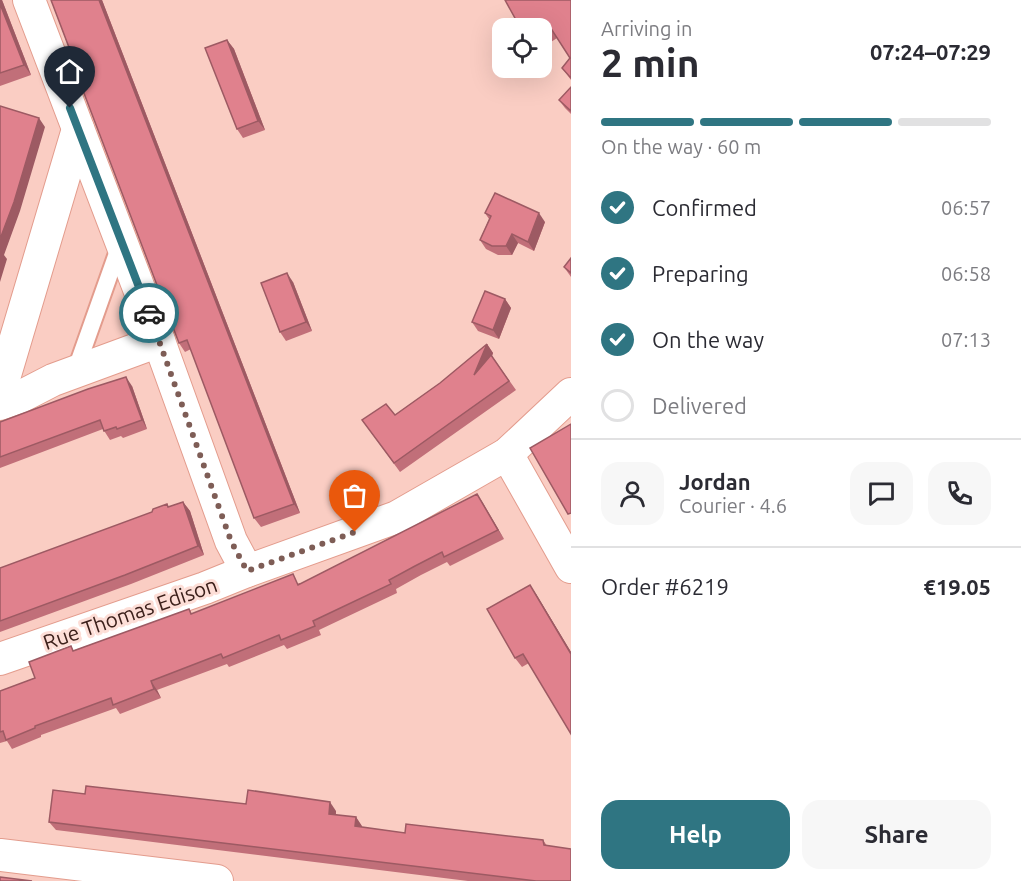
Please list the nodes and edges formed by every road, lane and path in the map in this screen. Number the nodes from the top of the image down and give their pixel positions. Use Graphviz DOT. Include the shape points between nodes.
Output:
graph roads {
  1 [pos="29,0"];
  2 [pos="78,129"];
  3 [pos="52,220"];
  4 [pos="120,237"];
  5 [pos="15,341"];
  6 [pos="159,341"];
  7 [pos="71,373"];
  8 [pos="0,385"];
  9 [pos="571,394"];
  10 [pos="0,404"];
  11 [pos="507,454"];
  12 [pos="571,567"];
  13 [pos="247,571"];
  14 [pos="0,659"];
  15 [pos="0,855"];
  16 [pos="217,881"];
  1 -- 2 [label="street"];
  2 -- 3 [label="street"];
  2 -- 4 [label="street"];
  3 -- 4 [label="street" via="77,208 94,211 104,216"];
  3 -- 5 [label="street"];
  4 -- 6 [label="street"];
  4 -- 7 [label="lane"];
  5 -- 7 [label="street" via="18,365 30,376"];
  5 -- 8 [label="street"];
  6 -- 7 [label="street"];
  6 -- 13 [label="street" via="231,541"];
  7 -- 10 [label="street"];
  9 -- 11 [label="street, Rue Thomas Edison"];
  11 -- 12 [label="street"];
  11 -- 13 [label="street, Rue Thomas Edison" via="397,517"];
  13 -- 14 [label="street, Rue Thomas Edison"];
  15 -- 16 [label="street"];
}
